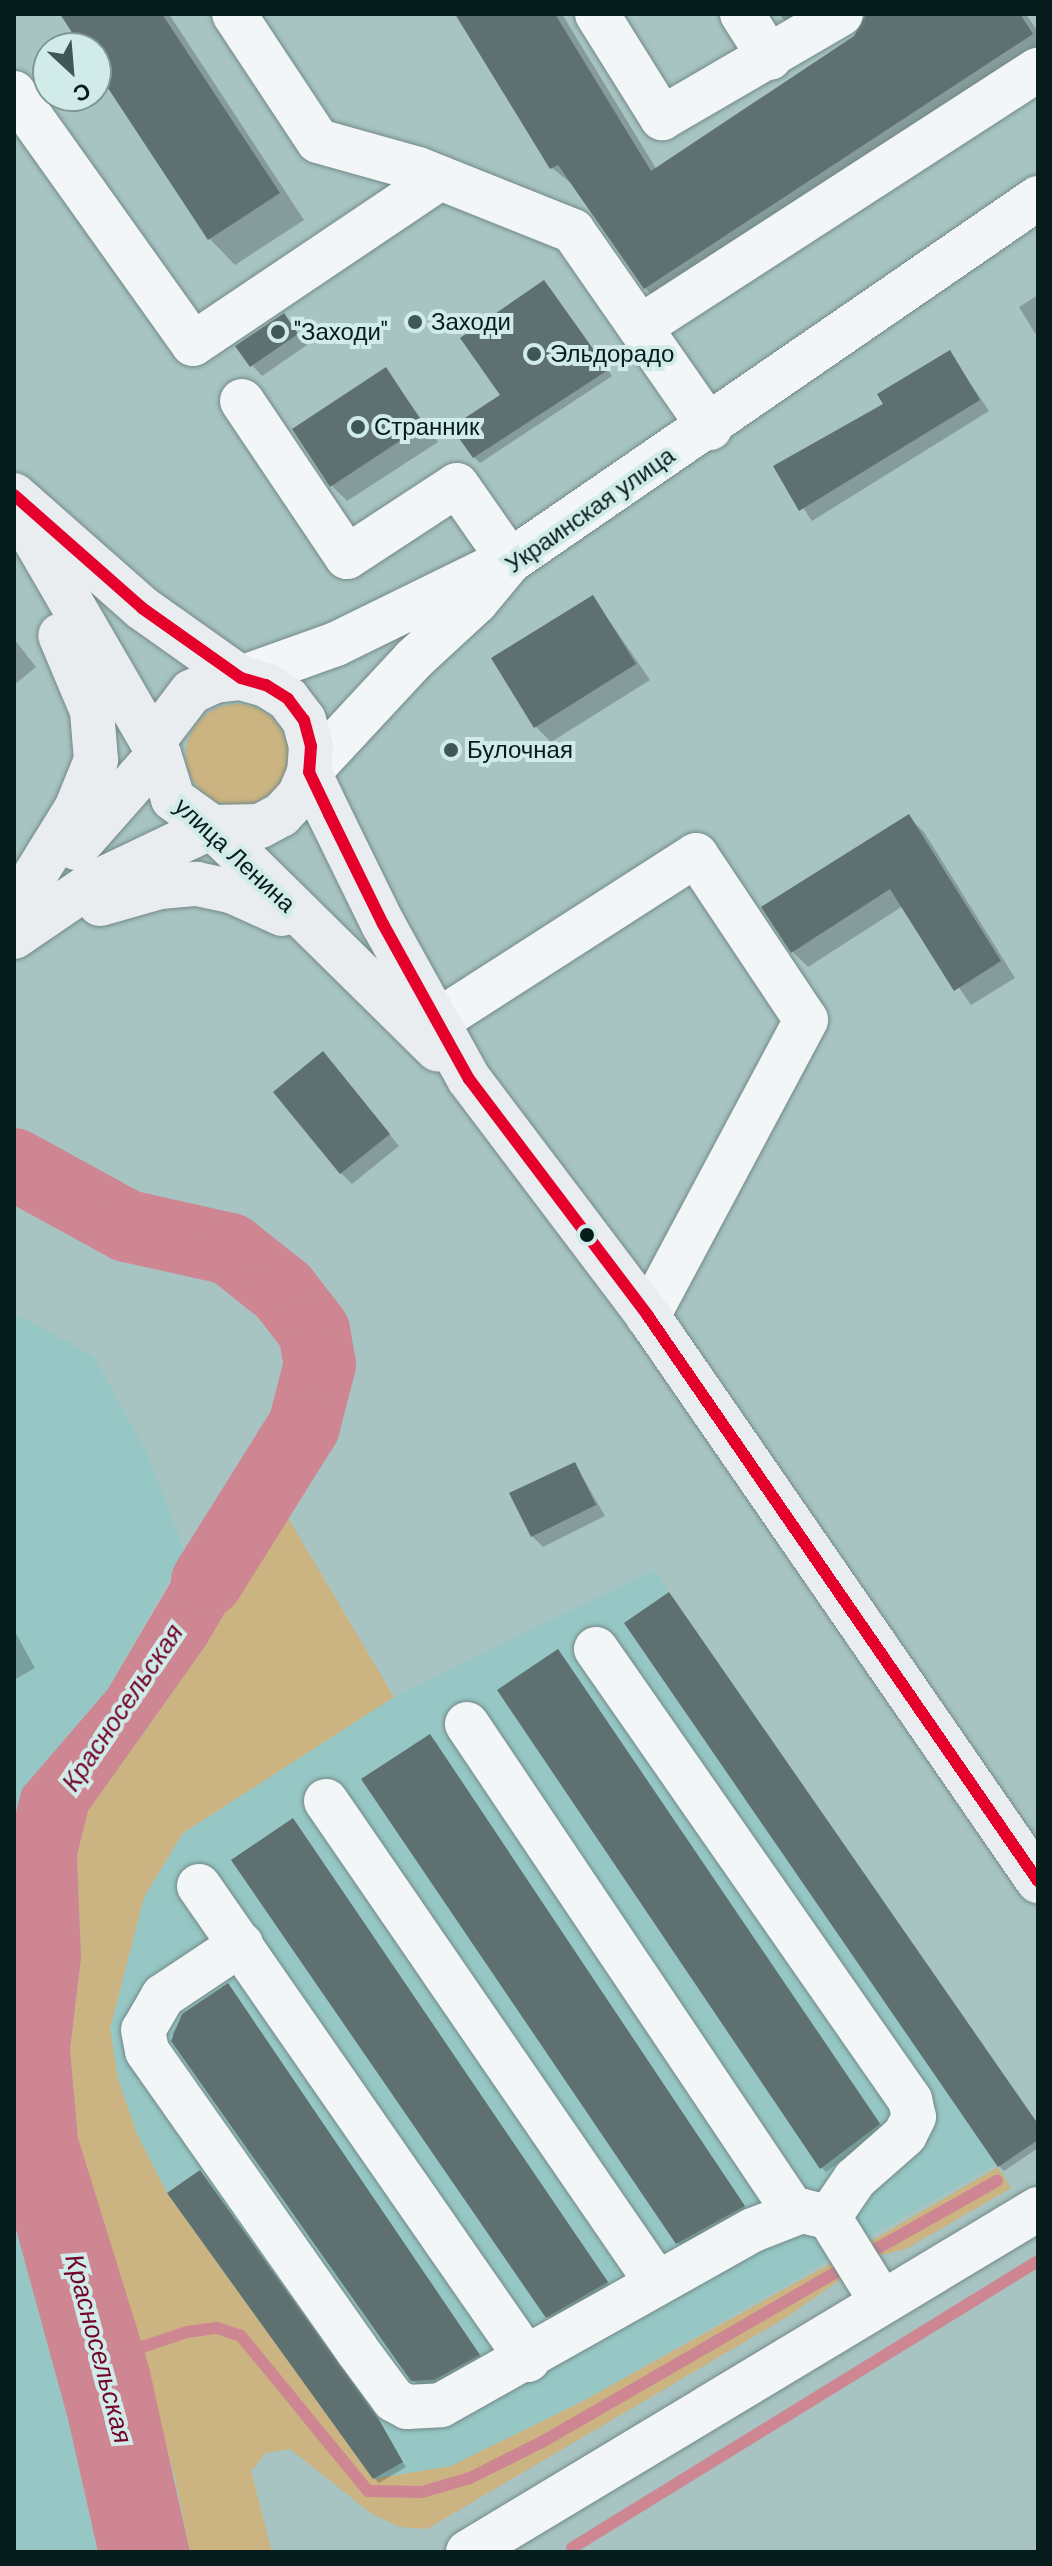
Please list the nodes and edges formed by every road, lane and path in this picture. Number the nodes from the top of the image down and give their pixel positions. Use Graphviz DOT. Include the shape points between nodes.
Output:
graph roads {
  1 [pos="234,14"];
  2 [pos="597,14"];
  3 [pos="742,14"];
  4 [pos="841,14"];
  5 [pos="770,58"];
  6 [pos="1038,70"];
  7 [pos="14,93"];
  8 [pos="440,178"];
  9 [pos="1038,198"];
  10 [pos="640,327"];
  11 [pos="242,401"];
  12 [pos="710,428"];
  13 [pos="14,495"];
  14 [pos="14,504"];
  15 [pos="14,518"];
  16 [pos="510,561"];
  17 [pos="241,678"];
  18 [pos="161,742"];
  19 [pos="309,772"];
  20 [pos="212,827"];
  21 [pos="14,909"];
  22 [pos="14,922"];
  23 [pos="312,928"];
  24 [pos="14,937"];
  25 [pos="14,944"];
  26 [pos="436,1022"];
  27 [pos="469,1079"];
  28 [pos="648,1316"];
  29 [pos="596,1649"];
  30 [pos="467,1724"];
  31 [pos="326,1801"];
  32 [pos="1038,1881"];
  33 [pos="199,1886"];
  34 [pos="241,1944"];
  35 [pos="1038,2209"];
  36 [pos="812,2215"];
  37 [pos="657,2283"];
  38 [pos="881,2301"];
  39 [pos="528,2360"];
  40 [pos="468,2552"];
  1 -- 8 [label="street" via="318,141"];
  2 -- 5 [label="street" via="662,118"];
  3 -- 5 [label="street"];
  4 -- 5 [label="street"];
  6 -- 10 [label="street"];
  7 -- 8 [label="street" via="193,344"];
  8 -- 10 [label="street" via="573,231"];
  9 -- 12 [label="street, Украинская улица"];
  10 -- 12 [label="street"];
  11 -- 16 [label="street" via="347,557 457,485"];
  12 -- 16 [label="street, Украинская улица"];
  13 -- 17 [label="main road, улица Ленина" via="142,608"];
  14 -- 18 [label="main road, улица Ленина"];
  15 -- 21 [label="main road" via="39,591 92,711 96,760 76,809"];
  16 -- 17 [label="street" via="336,644"];
  16 -- 19 [label="street, Украинская улица"];
  17 -- 18 [label="main road" via="215,681 191,692"];
  17 -- 19 [label="main road, улица Ленина" via="288,699 304,720 311,746"];
  18 -- 20 [label="main road, улица Ленина" via="162,777 173,799"];
  18 -- 22 [label="main road"];
  19 -- 20 [label="main road, Украинская улица" via="299,796 281,815 248,828"];
  19 -- 26 [label="main road, улица Ленина"];
  20 -- 23 [label="main road, улица Ленина"];
  20 -- 24 [label="main road, Украинская улица" via="92,884"];
  23 -- 25 [label="main road" via="231,891 197,884 107,901"];
  23 -- 27 [label="main road, улица Ленина"];
  26 -- 27 [label="main road, улица Ленина"];
  26 -- 28 [label="street" via="696,855 806,1020"];
  27 -- 28 [label="main road, улица Ленина"];
  28 -- 32 [label="main road, улица Ленина"];
  29 -- 36 [label="street" via="910,2100 914,2117 905,2135"];
  30 -- 36 [label="street"];
  31 -- 37 [label="street"];
  33 -- 34 [label="street"];
  34 -- 39 [label="street"];
  34 -- 39 [label="street" via="163,1996 149,2013 143,2030 147,2051 161,2076 394,2400 422,2410 441,2405"];
  35 -- 38 [label="street"];
  36 -- 37 [label="street"];
  36 -- 38 [label="street"];
  37 -- 39 [label="street"];
  38 -- 40 [label="street"];
}
